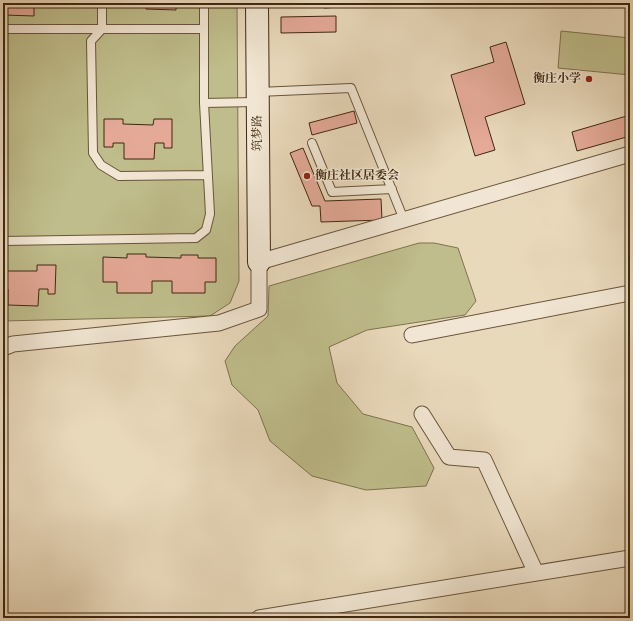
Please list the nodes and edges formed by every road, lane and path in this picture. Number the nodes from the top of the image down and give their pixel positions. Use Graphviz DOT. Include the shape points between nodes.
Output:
graph roads {
  1 [pos="102,3"];
  2 [pos="204,3"];
  3 [pos="257,3"];
  4 [pos="3,29"];
  5 [pos="102,29"];
  6 [pos="204,29"];
  7 [pos="258,97"];
  8 [pos="204,103"];
  9 [pos="312,143"];
  10 [pos="630,154"];
  11 [pos="208,175"];
  12 [pos="392,189"];
  13 [pos="404,220"];
  14 [pos="3,241"];
  15 [pos="259,262"];
  16 [pos="630,293"];
  17 [pos="412,335"];
  18 [pos="3,348"];
  19 [pos="422,414"];
  20 [pos="630,558"];
  21 [pos="536,574"];
  22 [pos="259,618"];
  1 -- 5 [label="lane"];
  2 -- 6 [label="lane"];
  3 -- 7 [label="street, 筑梦路"];
  4 -- 5 [label="lane"];
  5 -- 6 [label="lane"];
  5 -- 11 [label="lane" via="91,41 93,153 97,161 119,176"];
  6 -- 8 [label="lane"];
  7 -- 8 [label="lane"];
  7 -- 12 [label="lane" via="351,88"];
  7 -- 15 [label="street, 筑梦路"];
  8 -- 11 [label="lane"];
  9 -- 12 [label="lane" via="332,192"];
  10 -- 13 [label="street"];
  11 -- 14 [label="lane" via="210,214 206,230 196,238"];
  12 -- 13 [label="lane"];
  13 -- 15 [label="street"];
  15 -- 18 [label="street" via="259,309 218,323 13,344"];
  16 -- 17 [label="street"];
  19 -- 21 [label="street" via="449,457 484,460"];
  20 -- 21 [label="street"];
  21 -- 22 [label="street"];
}
